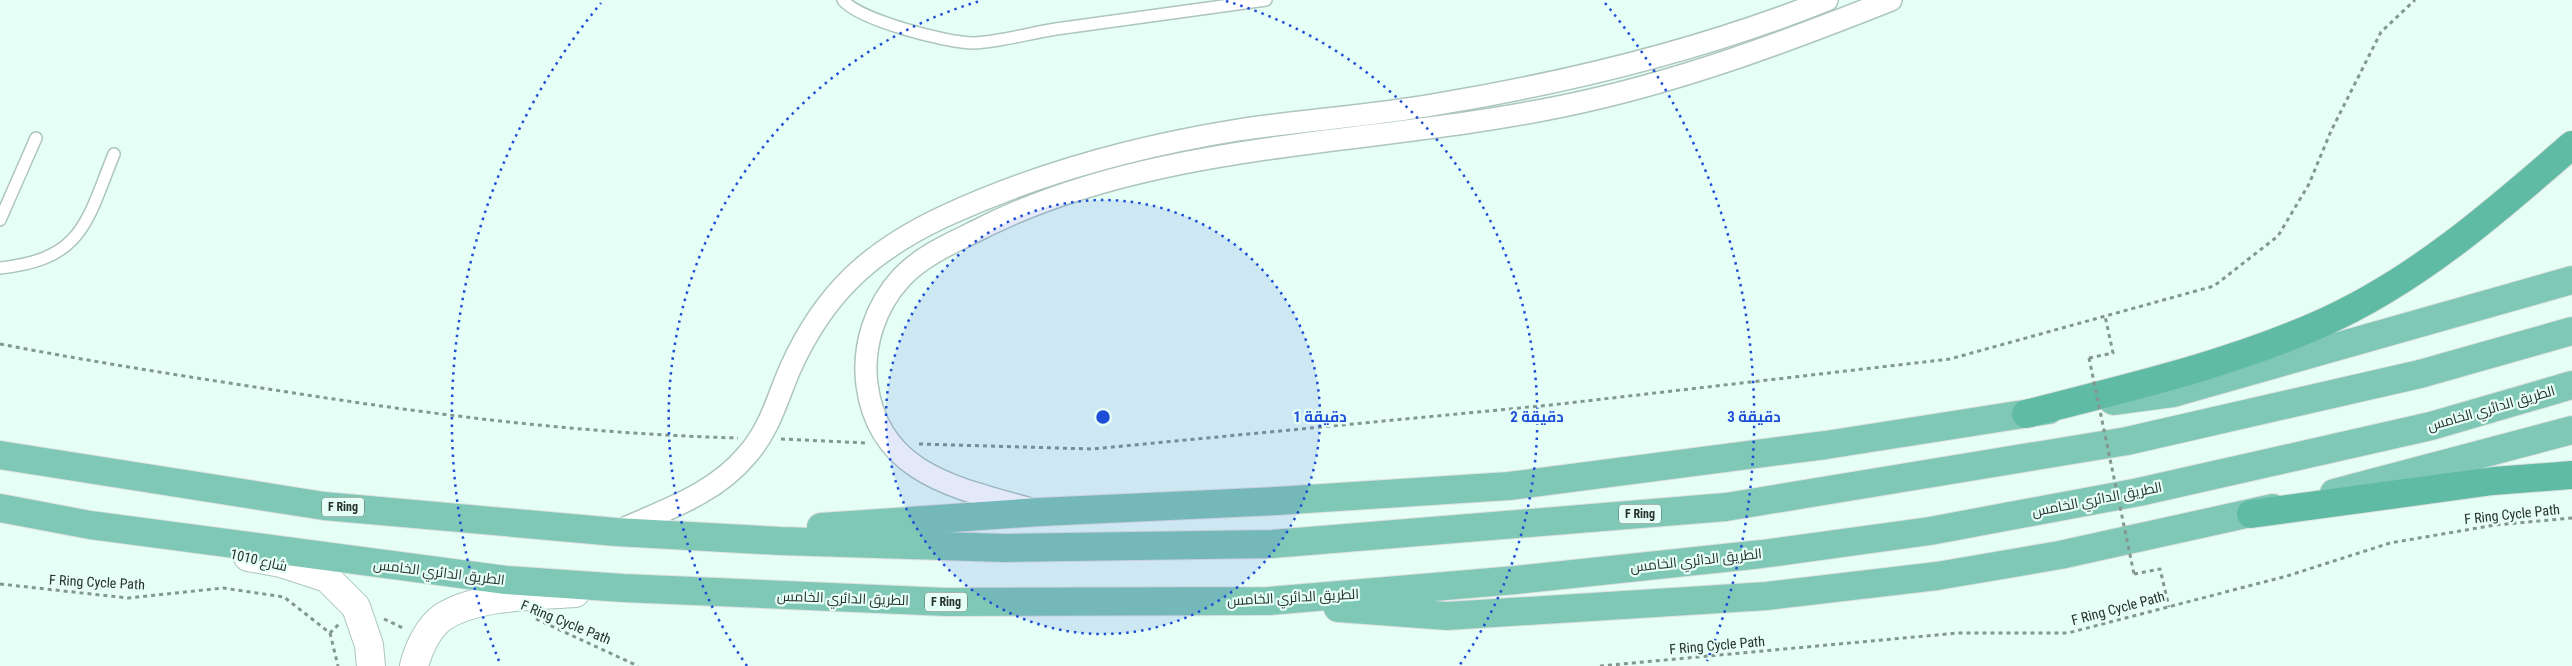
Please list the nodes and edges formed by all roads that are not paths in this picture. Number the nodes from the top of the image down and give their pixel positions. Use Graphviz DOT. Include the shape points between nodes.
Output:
graph roads {
  1 [pos="843,0"];
  2 [pos="1266,0"];
  3 [pos="1827,0"];
  4 [pos="1892,0"];
  5 [pos="2572,123"];
  6 [pos="36,138"];
  7 [pos="2572,145"];
  8 [pos="114,154"];
  9 [pos="2509,200"];
  10 [pos="975,204"];
  11 [pos="0,220"];
  12 [pos="986,226"];
  13 [pos="0,268"];
  14 [pos="2572,280"];
  15 [pos="2572,331"];
  16 [pos="2572,385"];
  17 [pos="2026,414"];
  18 [pos="2572,430"];
  19 [pos="0,455"];
  20 [pos="2572,475"];
  21 [pos="0,508"];
  22 [pos="1040,512"];
  23 [pos="2251,514"];
  24 [pos="90,525"];
  25 [pos="616,532"];
  26 [pos="690,536"];
  27 [pos="623,588"];
  28 [pos="1269,601"];
  29 [pos="371,666"];
  30 [pos="414,666"];
  1 -- 2 [label="lane" via="853,9 926,37 975,43"];
  3 -- 10 [label="street" via="1707,42 1622,66 1438,104 1239,130 1171,143 1039,180"];
  4 -- 12 [label="street" via="1734,58 1622,92 1508,117 1160,168 1042,202"];
  5 -- 9 [label="highway"];
  6 -- 11 [label="lane"];
  7 -- 9 [label="highway"];
  8 -- 13 [label="lane" via="88,219 77,235 46,259"];
  9 -- 17 [label="highway" via="2428,263 2321,324 2247,354 2175,376"];
  10 -- 12 [label="street"];
  10 -- 25 [label="street" via="922,228 887,249 837,290 802,344 760,438 734,470 712,486"];
  12 -- 22 [label="street" via="917,264 892,289 876,319 867,353 868,387 876,418 891,444 911,464 936,480"];
  14 -- 17 [label="highway" via="2174,392"];
  15 -- 26 [label="highway, F Ring" via="2420,374 2127,441 1726,507 1272,544 1005,548"];
  16 -- 28 [label="highway, الطريق الدائري الخامس / F Ring" via="2422,428 2139,492 1930,531 1762,554 1526,579"];
  17 -- 22 [label="highway" via="1679,465 1509,486"];
  18 -- 23 [label="highway"];
  19 -- 25 [label="highway, F Ring" via="324,506"];
  20 -- 23 [label="highway" via="2493,481"];
  21 -- 24 [label="highway, الطريق الدائري الخامس / F Ring"];
  22 -- 26 [label="highway"];
  23 -- 28 [label="highway" via="1937,576 1767,596 1447,616"];
  24 -- 27 [label="highway, الطريق الدائري الخامس / F Ring" via="506,580"];
  24 -- 29 [label="street, شارع 1010" via="280,563 327,578 356,607 369,644"];
  25 -- 26 [label="highway, F Ring"];
  27 -- 28 [label="highway, الطريق الدائري الخامس / F Ring" via="947,602"];
  27 -- 30 [label="street" via="494,600 457,610 432,627 417,652"];
}
